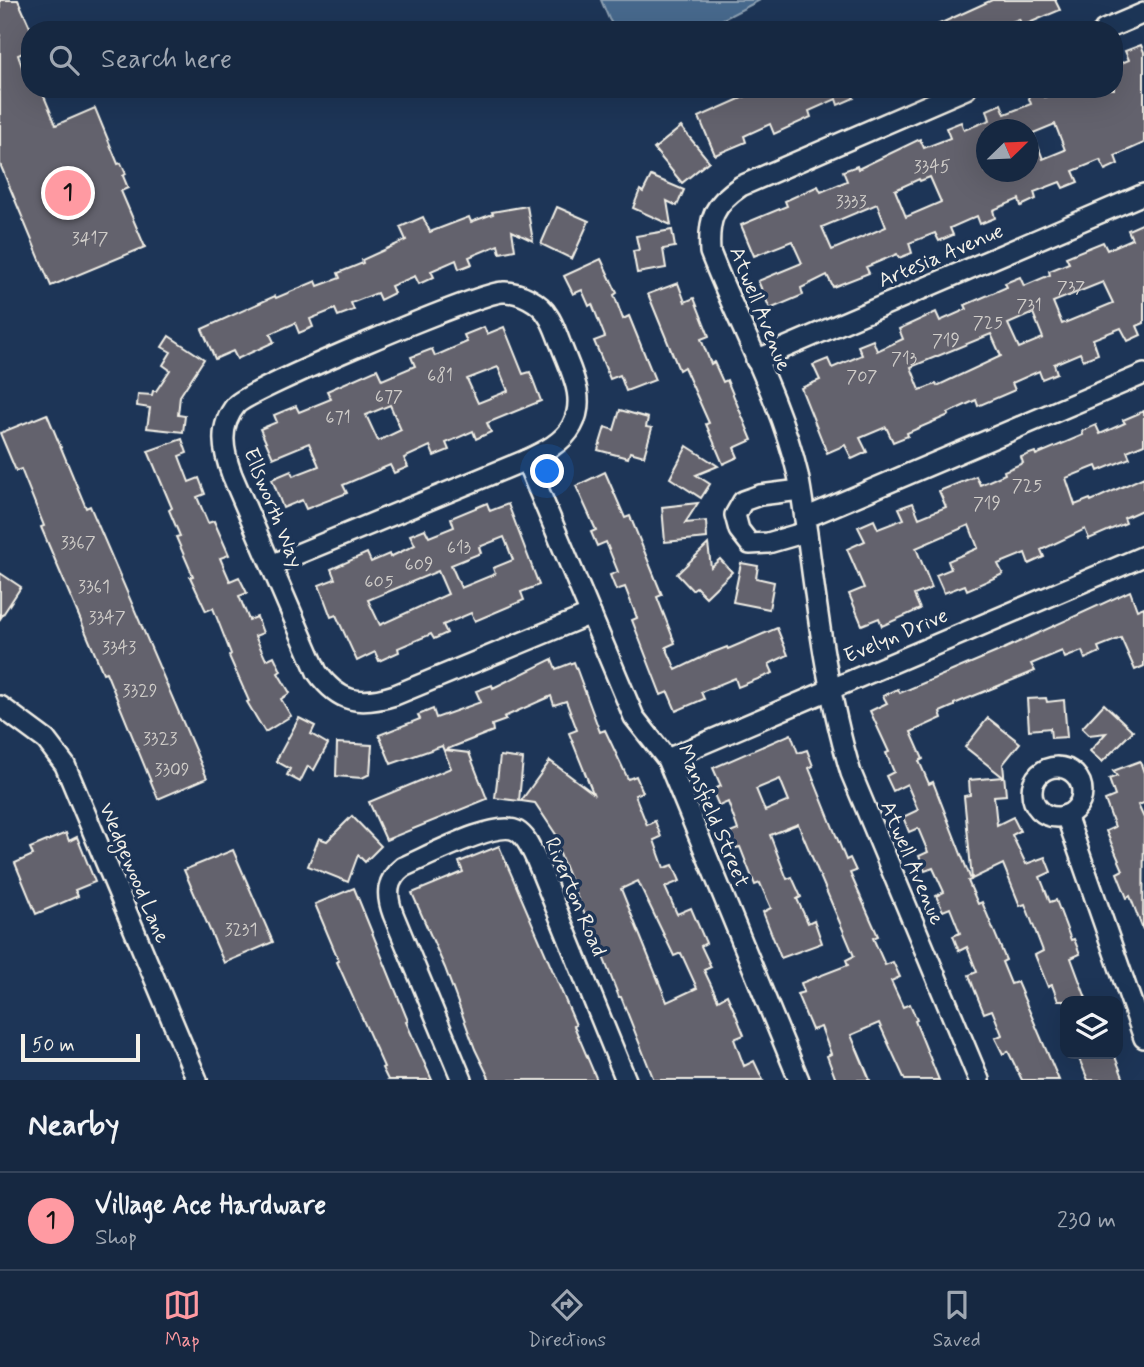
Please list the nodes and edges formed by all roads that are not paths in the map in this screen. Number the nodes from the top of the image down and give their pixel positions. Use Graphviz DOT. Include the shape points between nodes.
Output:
graph roads {
  1 [pos="1144,13"];
  2 [pos="1123,22"];
  3 [pos="944,98"];
  4 [pos="1144,194"];
  5 [pos="756,360"];
  6 [pos="1144,374"];
  7 [pos="526,460"];
  8 [pos="800,490"];
  9 [pos="806,525"];
  10 [pos="1144,556"];
  11 [pos="271,565"];
  12 [pos="591,614"];
  13 [pos="831,688"];
  14 [pos="0,706"];
  15 [pos="667,759"];
  16 [pos="1066,816"];
  17 [pos="1144,1038"];
  18 [pos="197,1080"];
  19 [pos="462,1080"];
  20 [pos="626,1080"];
  21 [pos="799,1080"];
  22 [pos="979,1080"];
  1 -- 2 [label="street"];
  3 -- 5 [label="street, Atwell Avenue" via="741,186 716,208 710,252"];
  4 -- 5 [label="street, Artesia Avenue"];
  5 -- 8 [label="street, Atwell Avenue" via="788,441"];
  6 -- 9 [label="street"];
  7 -- 11 [label="street, Ellsworth Way"];
  7 -- 11 [label="street, Ellsworth Way" via="566,434 577,414 579,398 548,316 535,302 504,292 467,302 288,377 236,405 226,422 225,456"];
  7 -- 12 [label="street, Mansfield Street"];
  8 -- 9 [label="street, Atwell Avenue"];
  8 -- 9 [label="street" via="743,501 735,515 750,544 768,543"];
  9 -- 13 [label="street, Atwell Avenue"];
  10 -- 13 [label="street, Evelyn Drive"];
  11 -- 12 [label="street, Ellsworth Way" via="317,672 328,687 356,701 395,695"];
  12 -- 15 [label="street, Mansfield Street" via="634,717"];
  13 -- 15 [label="street, Evelyn Drive"];
  13 -- 22 [label="street, Atwell Avenue" via="850,773"];
  14 -- 18 [label="street, Wedgewood Lane" via="46,740 65,765"];
  15 -- 21 [label="street, Mansfield Street"];
  16 -- 17 [label="street"];
  19 -- 20 [label="street, Riverton Road" via="388,901 390,882 402,867 488,830 509,828 525,838 536,859"];
}
